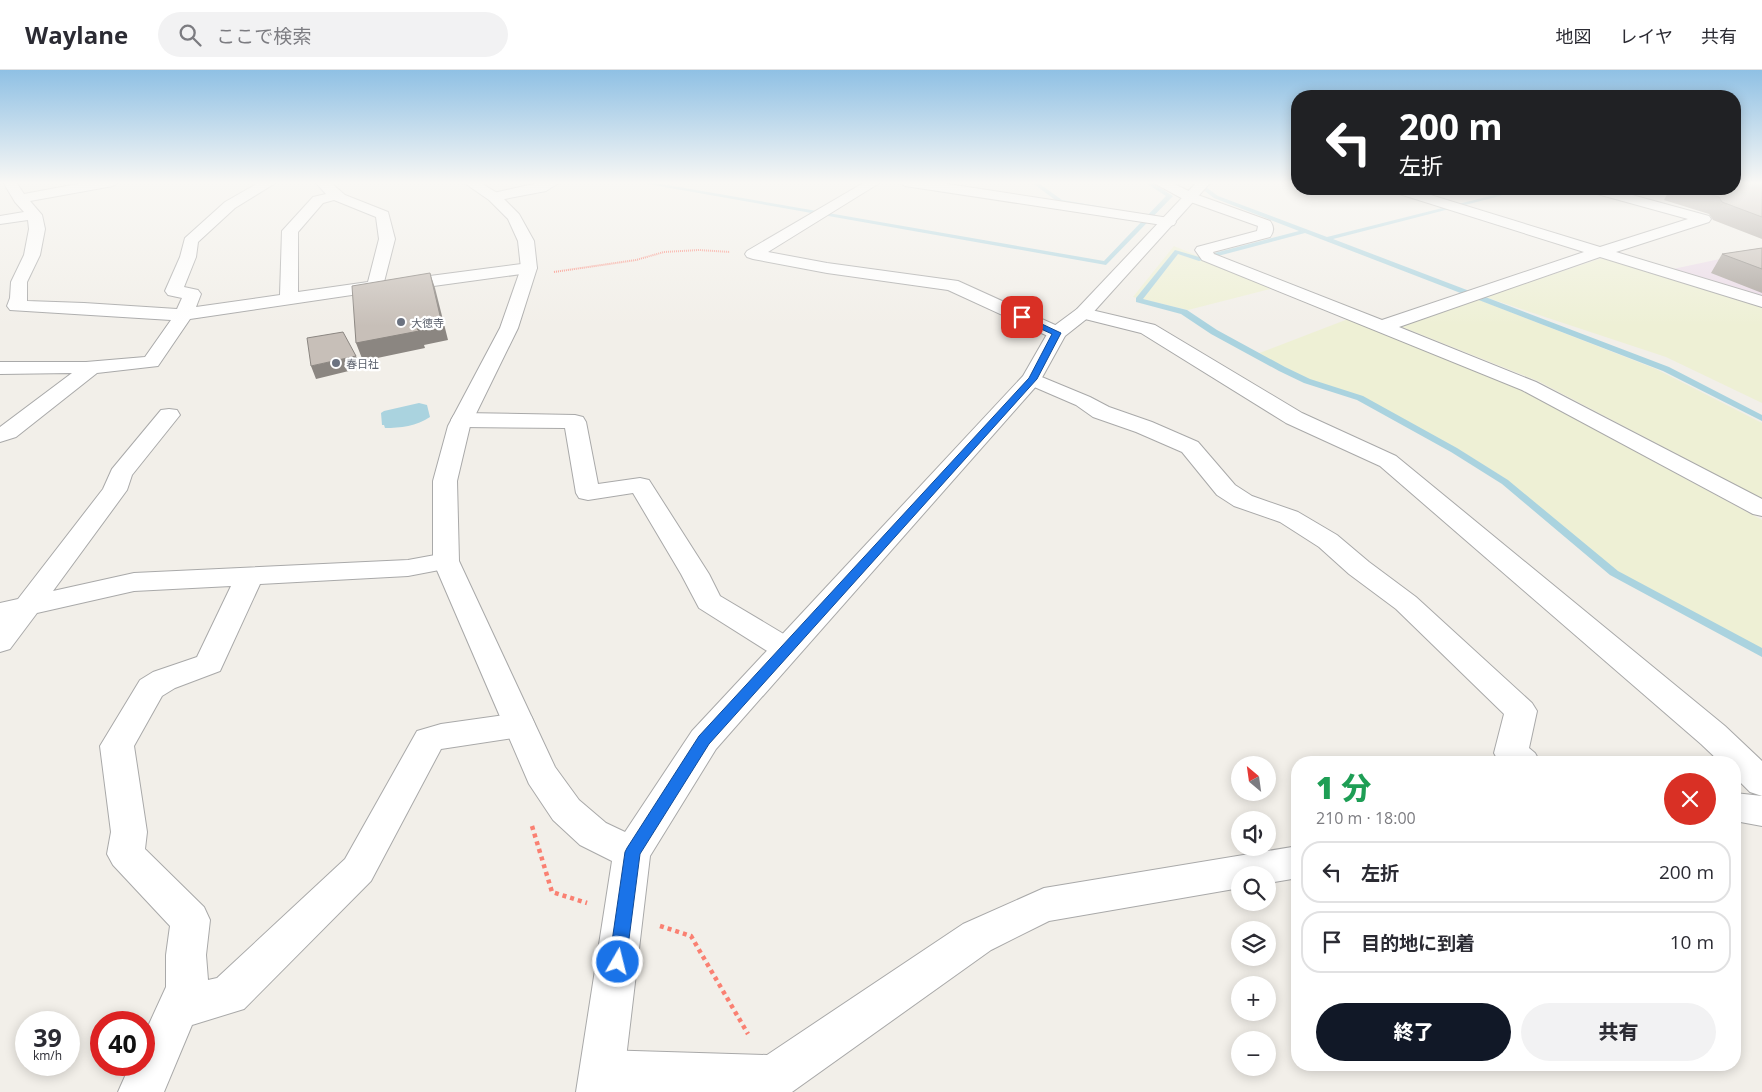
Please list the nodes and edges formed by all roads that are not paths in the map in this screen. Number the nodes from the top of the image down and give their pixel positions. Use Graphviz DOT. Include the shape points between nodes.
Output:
graph roads {
  1 [pos="37,230"];
  2 [pos="203,230"];
  3 [pos="291,230"];
  4 [pos="386,230"];
  5 [pos="520,230"];
  6 [pos="794,230"];
  7 [pos="1162,230"];
  8 [pos="1265,230"];
  9 [pos="1532,230"];
  10 [pos="1670,230"];
  11 [pos="1602,251"];
  12 [pos="527,272"];
  13 [pos="375,286"];
  14 [pos="289,299"];
  15 [pos="1762,302"];
  16 [pos="8,307"];
  17 [pos="1083,313"];
  18 [pos="184,314"];
  19 [pos="1381,327"];
  20 [pos="1057,333"];
  21 [pos="0,368"];
  22 [pos="86,368"];
  23 [pos="1032,379"];
  24 [pos="169,415"];
  25 [pos="462,420"];
  26 [pos="0,435"];
  27 [pos="1762,509"];
  28 [pos="446,561"];
  29 [pos="249,577"];
  30 [pos="26,607"];
  31 [pos="0,612"];
  32 [pos="0,642"];
  33 [pos="786,649"];
  34 [pos="520,725"];
  35 [pos="1515,756"];
  36 [pos="1735,756"];
  37 [pos="1741,762"];
  38 [pos="1762,782"];
  39 [pos="1741,808"];
  40 [pos="1762,811"];
  41 [pos="632,852"];
  42 [pos="1291,863"];
  43 [pos="178,1008"];
  44 [pos="600,1082"];
  45 [pos="778,1085"];
  46 [pos="141,1092"];
  1 -- 16 [label="street" via="32,255 20,282 19,298"];
  2 -- 18 [label="street" via="190,241 188,257 174,291 192,294"];
  3 -- 14 [label="street"];
  4 -- 13 [label="street" via="388,239"];
  5 -- 12 [label="street" via="526,241"];
  6 -- 20 [label="street" via="753,254 952,286"];
  7 -- 17 [label="street"];
  8 -- 19 [label="street" via="1265,234 1203,250 1208,257"];
  9 -- 11 [label="street"];
  10 -- 11 [label="street"];
  11 -- 15 [label="street"];
  11 -- 19 [label="street"];
  12 -- 13 [label="street"];
  12 -- 25 [label="street" via="509,328"];
  13 -- 14 [label="street"];
  14 -- 18 [label="street"];
  16 -- 18 [label="street"];
  17 -- 20 [label="street"];
  17 -- 36 [label="street" via="1148,329 1294,418 1388,461"];
  18 -- 22 [label="street" via="151,362"];
  19 -- 27 [label="street" via="1529,386"];
  20 -- 23 [label="street"];
  21 -- 22 [label="street"];
  22 -- 26 [label="street" via="89,370"];
  23 -- 33 [label="street"];
  23 -- 35 [label="street" via="1101,412 1190,446 1226,490 1243,501 1289,517 1328,541 1406,604 1521,711 1511,753"];
  24 -- 30 [label="street" via="120,474 115,490"];
  25 -- 28 [label="street" via="446,481"];
  25 -- 33 [label="street" via="575,422 588,493 640,485 709,602"];
  28 -- 29 [label="street" via="408,568"];
  28 -- 34 [label="street"];
  29 -- 30 [label="street" via="134,582"];
  29 -- 43 [label="street" via="209,664 151,688 118,746 129,832 126,854 190,920 187,988"];
  30 -- 31 [label="street"];
  30 -- 32 [label="street"];
  33 -- 41 [label="street" via="704,740"];
  34 -- 41 [label="street" via="541,774 566,810 594,834"];
  34 -- 43 [label="street" via="429,740 358,870 229,995"];
  37 -- 38 [label="street"];
  39 -- 40 [label="street"];
  41 -- 44 [label="street"];
  42 -- 45 [label="street" via="1044,905 977,937"];
  43 -- 46 [label="street"];
  44 -- 45 [label="street"];
}
